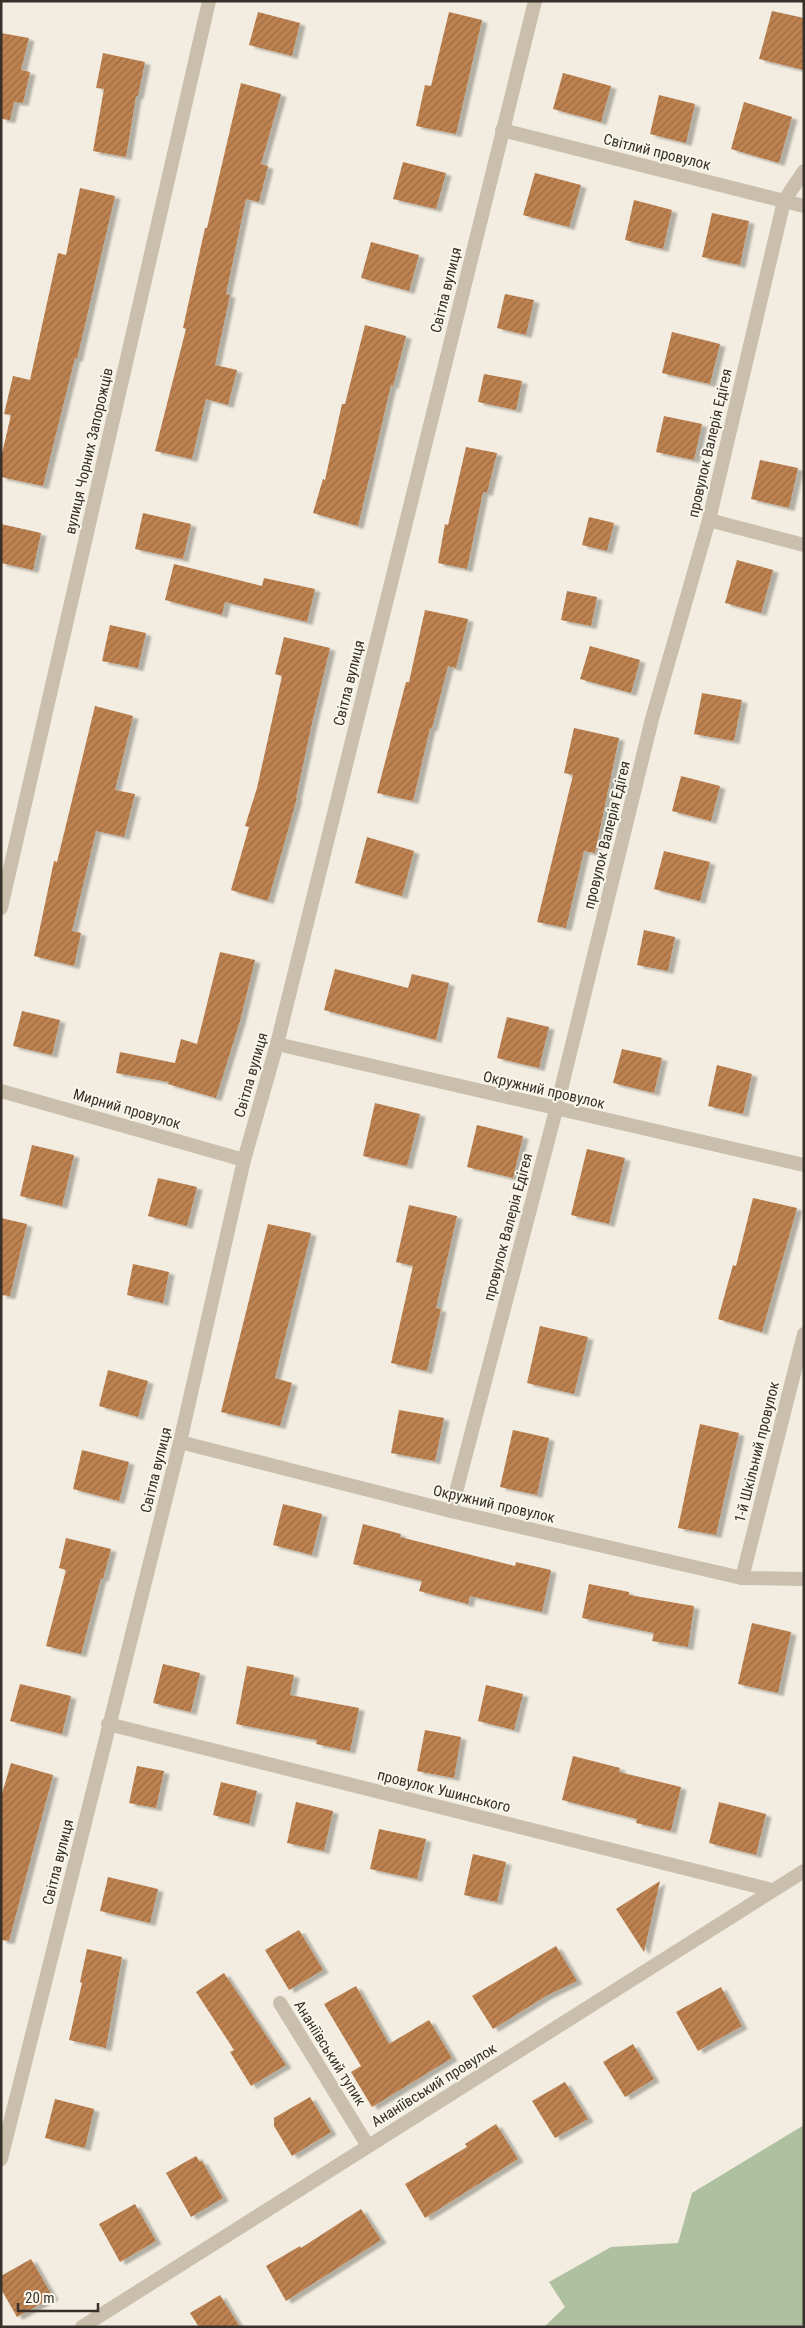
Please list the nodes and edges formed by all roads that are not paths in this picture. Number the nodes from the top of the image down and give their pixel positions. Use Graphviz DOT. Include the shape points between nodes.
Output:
graph roads {
  1 [pos="209,1"];
  2 [pos="535,1"];
  3 [pos="502,130"];
  4 [pos="804,171"];
  5 [pos="784,201"];
  6 [pos="804,206"];
  7 [pos="709,520"];
  8 [pos="804,545"];
  9 [pos="1,908"];
  10 [pos="277,1044"];
  11 [pos="1,1090"];
  12 [pos="556,1110"];
  13 [pos="244,1160"];
  14 [pos="804,1165"];
  15 [pos="804,1334"];
  16 [pos="180,1442"];
  17 [pos="451,1511"];
  18 [pos="742,1578"];
  19 [pos="804,1579"];
  20 [pos="108,1724"];
  21 [pos="804,1871"];
  22 [pos="772,1890"];
  23 [pos="280,2003"];
  24 [pos="368,2146"];
  25 [pos="1,2159"];
  26 [pos="82,2327"];
  1 -- 9 [label="street, вулиця Чорних Запорожців"];
  2 -- 3 [label="street, Світла вулиця"];
  3 -- 5 [label="street, Світлий провулок"];
  3 -- 10 [label="street, Світла вулиця"];
  4 -- 5 [label="street, провулок Валерія Едігея"];
  5 -- 6 [label="street, Світлий провулок"];
  5 -- 7 [label="street, провулок Валерія Едігея"];
  7 -- 8 [label="street"];
  7 -- 12 [label="street, провулок Валерія Едігея" via="652,719"];
  10 -- 12 [label="street, Окружний провулок"];
  10 -- 13 [label="street, Світла вулиця"];
  11 -- 13 [label="street, Мирний провулок"];
  12 -- 14 [label="street, Окружний провулок"];
  12 -- 17 [label="street, провулок Валерія Едігея"];
  13 -- 16 [label="street, Світла вулиця"];
  15 -- 18 [label="street, 1-й Шкільний провулок"];
  16 -- 17 [label="street, Окружний провулок"];
  16 -- 20 [label="street, Світла вулиця"];
  17 -- 18 [label="street, Окружний провулок"];
  18 -- 19 [label="street, Окружний провулок"];
  20 -- 22 [label="street, провулок Ушинського"];
  20 -- 25 [label="street, Світла вулиця"];
  21 -- 22 [label="street, Ананіївський провулок"];
  22 -- 24 [label="street, Ананіївський провулок"];
  23 -- 24 [label="street, Ананіївський тупик"];
  24 -- 26 [label="street, Ананіївський провулок"];
}
